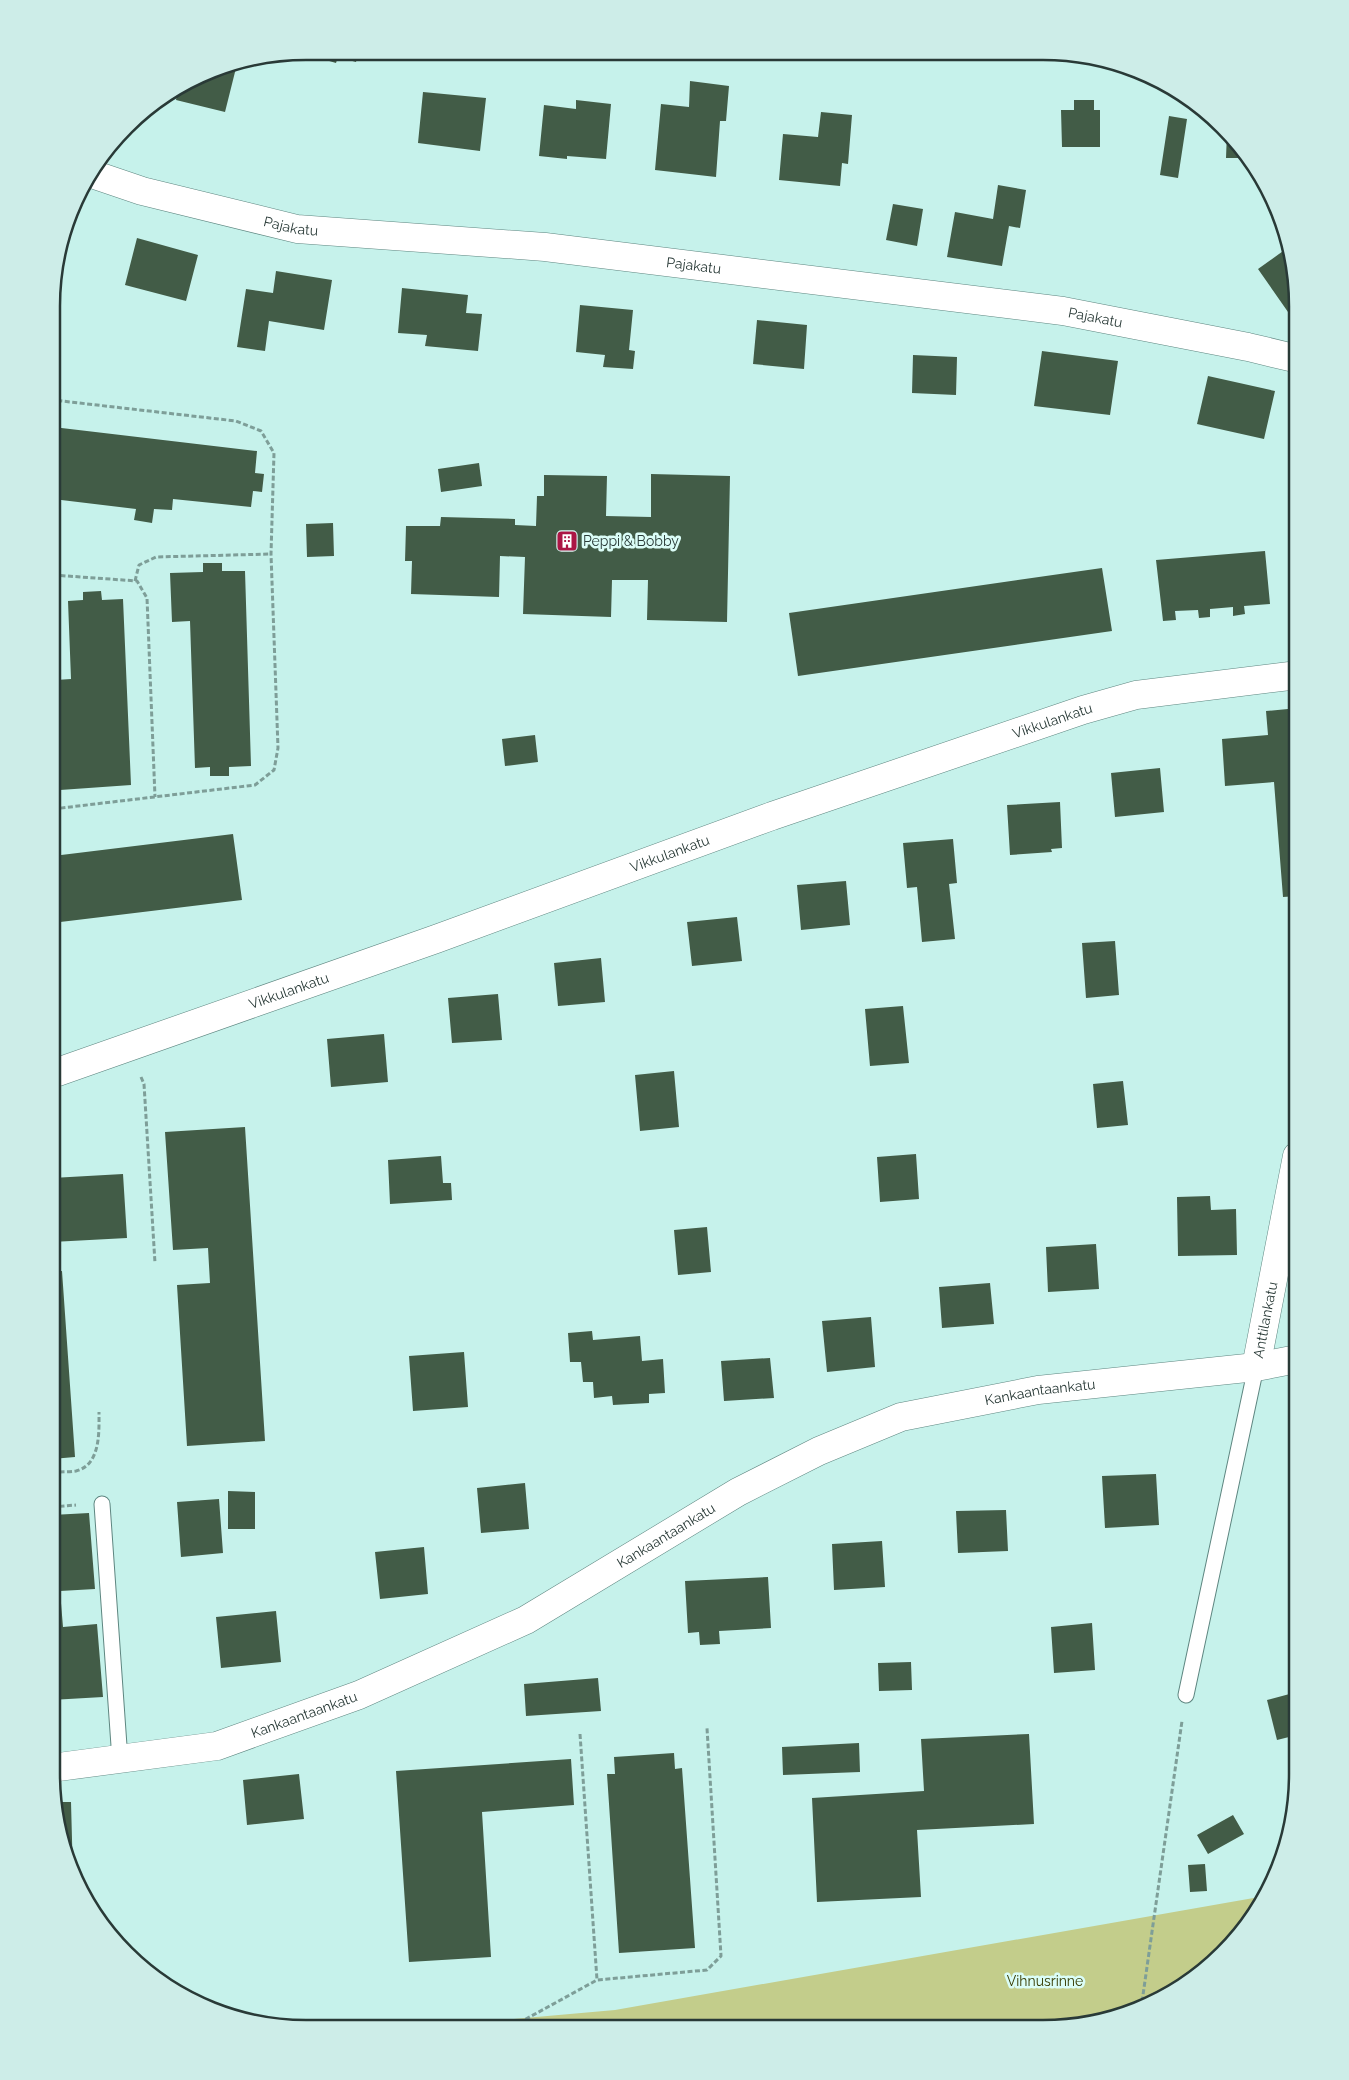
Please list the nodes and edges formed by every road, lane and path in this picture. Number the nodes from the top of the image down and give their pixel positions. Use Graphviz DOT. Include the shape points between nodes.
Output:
graph roads {
  1 [pos="97,176"];
  2 [pos="1289,357"];
  3 [pos="60,401"];
  4 [pos="272,554"];
  5 [pos="60,576"];
  6 [pos="135,581"];
  7 [pos="1289,675"];
  8 [pos="155,797"];
  9 [pos="60,809"];
  10 [pos="129,1046"];
  11 [pos="60,1071"];
  12 [pos="1289,1197"];
  13 [pos="155,1263"];
  14 [pos="1289,1361"];
  15 [pos="1256,1367"];
  16 [pos="99,1412"];
  17 [pos="60,1472"];
  18 [pos="102,1504"];
  19 [pos="1186,1695"];
  20 [pos="707,1728"];
  21 [pos="580,1734"];
  22 [pos="120,1760"];
  23 [pos="60,1767"];
  24 [pos="597,1980"];
  25 [pos="1142,1999"];
  26 [pos="527,2020"];
  1 -- 2 [label="street, Pajakatu" via="142,191 297,228 545,247 1063,311"];
  3 -- 4 [label="path" via="236,421 261,431 274,453"];
  4 -- 6 [label="path" via="156,557 139,564"];
  4 -- 8 [label="path" via="278,748 274,770 255,785"];
  5 -- 6 [label="path"];
  6 -- 8 [label="path" via="147,598"];
  7 -- 10 [label="street, Vikkulankatu" via="1136,695 1083,710 772,816 436,939"];
  8 -- 9 [label="path"];
  10 -- 11 [label="street, Vikkulankatu"];
  10 -- 13 [label="path" via="144,1084"];
  12 -- 15 [label="street, Anttilankatu"];
  14 -- 15 [label="street, Kankaantaankatu"];
  15 -- 19 [label="lane"];
  15 -- 22 [label="street, Kankaantaankatu" via="1038,1390 901,1416 819,1451 738,1492 526,1620 359,1695 217,1746"];
  16 -- 17 [label="path" via="100,1434 96,1452 87,1465 77,1471"];
  18 -- 22 [label="lane"];
  19 -- 25 [label="path"];
  20 -- 24 [label="path" via="721,1956 707,1970"];
  21 -- 24 [label="path"];
  22 -- 23 [label="street, Kankaantaankatu"];
  24 -- 26 [label="path"];
}
